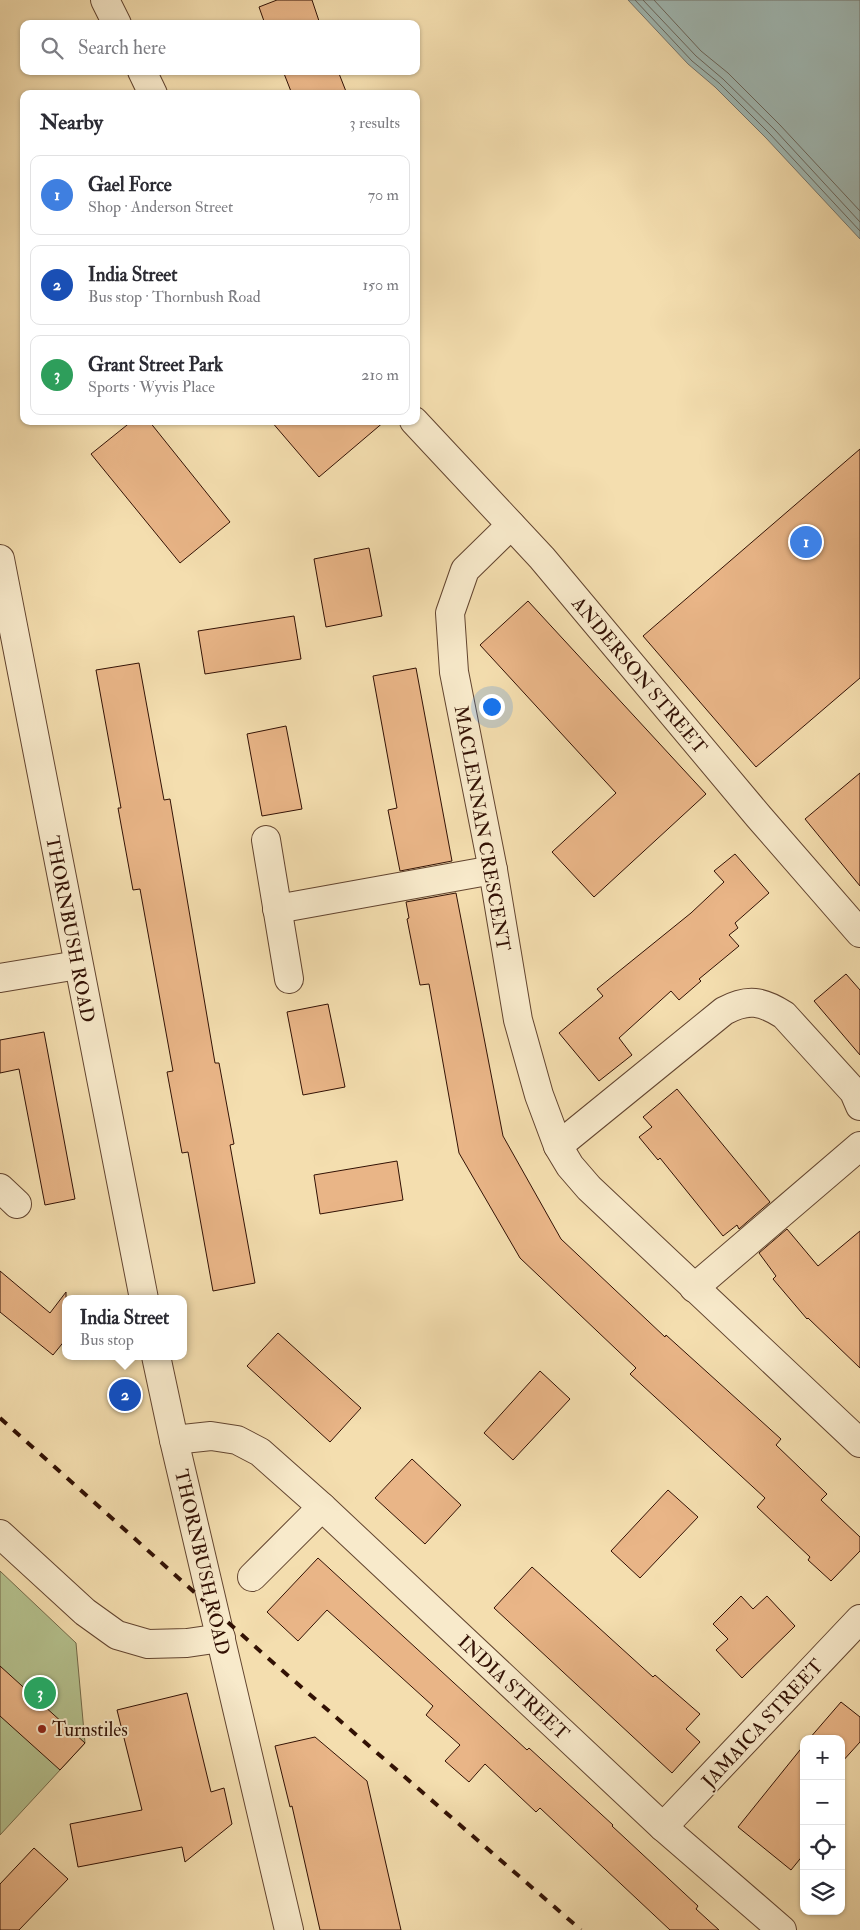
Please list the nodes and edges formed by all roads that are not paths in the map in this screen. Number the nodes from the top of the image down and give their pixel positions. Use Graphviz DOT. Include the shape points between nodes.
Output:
graph roads {
  1 [pos="105,0"];
  2 [pos="115,20"];
  3 [pos="144,75"];
  4 [pos="151,90"];
  5 [pos="418,425"];
  6 [pos="511,526"];
  7 [pos="0,559"];
  8 [pos="266,840"];
  9 [pos="493,870"];
  10 [pos="277,909"];
  11 [pos="860,933"];
  12 [pos="78,965"];
  13 [pos="0,978"];
  14 [pos="289,978"];
  15 [pos="860,1106"];
  16 [pos="558,1146"];
  17 [pos="860,1146"];
  18 [pos="694,1288"];
  19 [pos="143,1295"];
  20 [pos="157,1360"];
  21 [pos="174,1440"];
  22 [pos="860,1443"];
  23 [pos="322,1507"];
  24 [pos="0,1534"];
  25 [pos="252,1577"];
  26 [pos="860,1619"];
  27 [pos="221,1638"];
  28 [pos="664,1828"];
  29 [pos="288,1930"];
  30 [pos="782,1930"];
  1 -- 2 [label="street"];
  3 -- 4 [label="street"];
  5 -- 6 [label="street, ANDERSON STREET"];
  6 -- 9 [label="street, MACLENNAN CRESCENT" via="465,570 450,613 454,672"];
  6 -- 11 [label="street, ANDERSON STREET" via="542,558"];
  7 -- 12 [label="street, THORNBUSH ROAD"];
  8 -- 10 [label="street"];
  9 -- 10 [label="street"];
  9 -- 16 [label="street, MACLENNAN CRESCENT" via="518,1020 539,1095"];
  10 -- 14 [label="street"];
  12 -- 13 [label="street"];
  12 -- 19 [label="street, THORNBUSH ROAD"];
  15 -- 16 [label="street" via="854,1092 784,1015 770,1006 753,1002 737,1004 724,1011"];
  16 -- 18 [label="street, MACLENNAN CRESCENT" via="589,1188"];
  17 -- 18 [label="street"];
  18 -- 22 [label="street, MACLENNAN CRESCENT"];
  20 -- 21 [label="street, THORNBUSH ROAD"];
  21 -- 23 [label="street" via="211,1436 238,1440 260,1452"];
  21 -- 27 [label="street, THORNBUSH ROAD"];
  23 -- 25 [label="street"];
  23 -- 28 [label="street, INDIA STREET"];
  24 -- 27 [label="street" via="85,1612 117,1634 148,1644"];
  26 -- 28 [label="street, JAMAICA STREET"];
  27 -- 29 [label="street, THORNBUSH ROAD"];
  28 -- 30 [label="street, INDIA STREET"];
}
